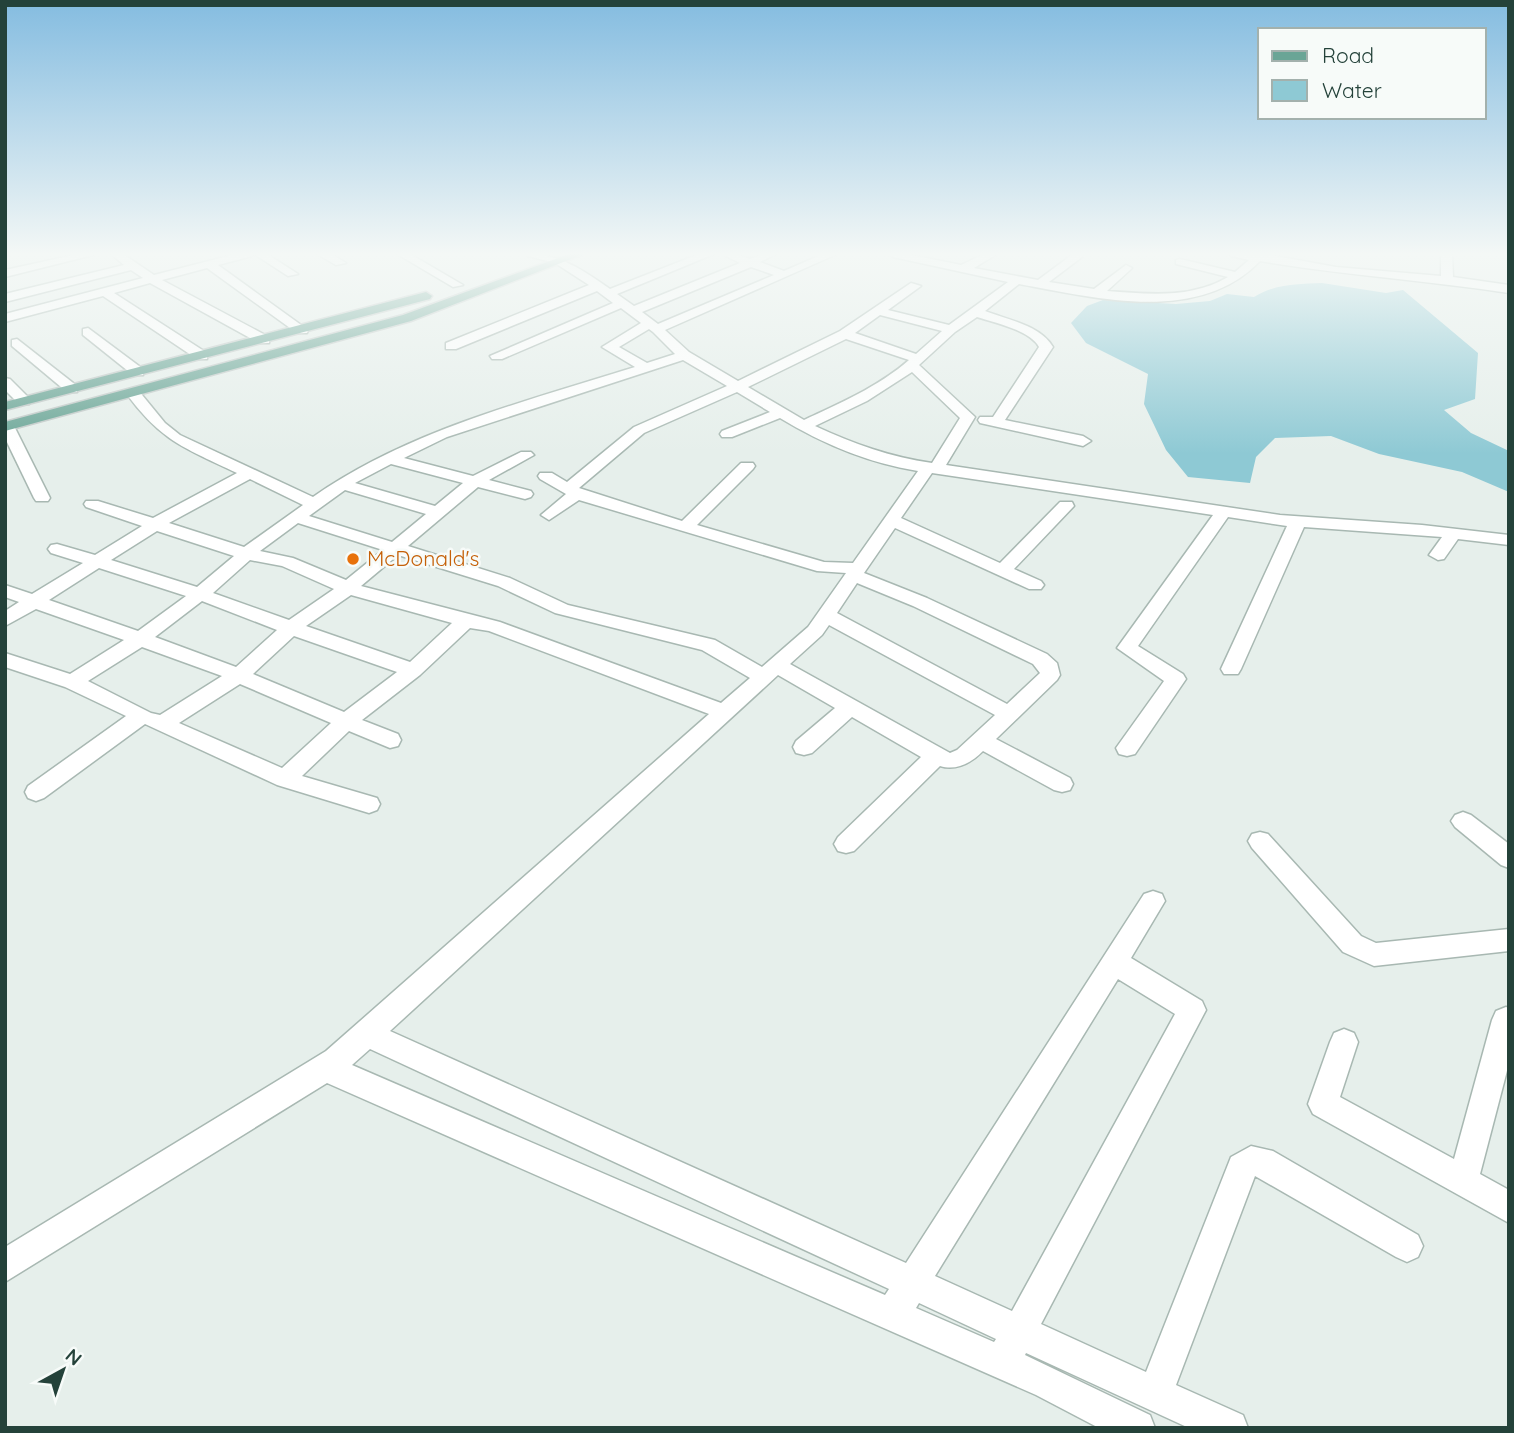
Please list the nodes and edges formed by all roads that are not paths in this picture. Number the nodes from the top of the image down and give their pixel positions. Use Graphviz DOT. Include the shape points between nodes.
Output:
graph roads {
  1 [pos="149,321"];
  2 [pos="229,321"];
  3 [pos="290,321"];
  4 [pos="337,321"];
  5 [pos="397,321"];
  6 [pos="519,321"];
  7 [pos="591,321"];
  8 [pos="644,321"];
  9 [pos="668,321"];
  10 [pos="864,321"];
  11 [pos="918,321"];
  12 [pos="963,321"];
  13 [pos="1000,321"];
  14 [pos="653,327"];
  15 [pos="951,329"];
  16 [pos="302,330"];
  17 [pos="88,331"];
  18 [pos="845,334"];
  19 [pos="264,340"];
  20 [pos="17,343"];
  21 [pos="451,346"];
  22 [pos="684,355"];
  23 [pos="202,356"];
  24 [pos="497,356"];
  25 [pos="915,362"];
  26 [pos="645,367"];
  27 [pos="138,372"];
  28 [pos="5,382"];
  29 [pos="737,387"];
  30 [pos="72,389"];
  31 [pos="133,393"];
  32 [pos="24,401"];
  33 [pos="5,406"];
  34 [pos="780,413"];
  35 [pos="968,417"];
  36 [pos="996,422"];
  37 [pos="803,426"];
  38 [pos="6,427"];
  39 [pos="727,434"];
  40 [pos="1083,441"];
  41 [pos="526,455"];
  42 [pos="390,459"];
  43 [pos="747,466"];
  44 [pos="932,468"];
  45 [pos="250,473"];
  46 [pos="546,476"];
  47 [pos="476,481"];
  48 [pos="343,484"];
  49 [pos="573,491"];
  50 [pos="525,494"];
  51 [pos="41,498"];
  52 [pos="314,504"];
  53 [pos="92,505"];
  54 [pos="1066,506"];
  55 [pos="1224,511"];
  56 [pos="437,512"];
  57 [pos="549,515"];
  58 [pos="295,517"];
  59 [pos="892,520"];
  60 [pos="1298,522"];
  61 [pos="155,524"];
  62 [pos="685,527"];
  63 [pos="1453,534"];
  64 [pos="1509,540"];
  65 [pos="394,548"];
  66 [pos="57,549"];
  67 [pos="247,554"];
  68 [pos="1438,555"];
  69 [pos="97,562"];
  70 [pos="1003,570"];
  71 [pos="856,571"];
  72 [pos="1035,585"];
  73 [pos="348,588"];
  74 [pos="5,592"];
  75 [pos="200,594"];
  76 [pos="34,601"];
  77 [pos="826,615"];
  78 [pos="5,620"];
  79 [pos="466,621"];
  80 [pos="291,628"];
  81 [pos="142,638"];
  82 [pos="5,660"];
  83 [pos="1230,669"];
  84 [pos="413,670"];
  85 [pos="772,672"];
  86 [pos="238,676"];
  87 [pos="72,682"];
  88 [pos="850,707"];
  89 [pos="726,713"];
  90 [pos="1009,714"];
  91 [pos="152,720"];
  92 [pos="345,722"];
  93 [pos="390,740"];
  94 [pos="982,741"];
  95 [pos="804,747"];
  96 [pos="1127,748"];
  97 [pos="936,756"];
  98 [pos="285,779"];
  99 [pos="1062,784"];
  100 [pos="36,792"];
  101 [pos="369,804"];
  102 [pos="1463,821"];
  103 [pos="1260,841"];
  104 [pos="846,844"];
  105 [pos="1509,858"];
  106 [pos="1153,901"];
  107 [pos="1509,940"];
  108 [pos="1114,962"];
  109 [pos="1506,1020"];
  110 [pos="367,1034"];
  111 [pos="1344,1042"];
  112 [pos="326,1068"];
  113 [pos="1463,1181"];
  114 [pos="1509,1207"];
  115 [pos="1407,1246"];
  116 [pos="5,1266"];
  117 [pos="910,1284"];
  118 [pos="892,1315"];
  119 [pos="1018,1330"];
  120 [pos="1002,1363"];
  121 [pos="1155,1394"];
  122 [pos="1137,1428"];
  123 [pos="1230,1428"];
  1 -- 23 [label="street"];
  2 -- 19 [label="street"];
  3 -- 16 [label="street"];
  4 -- 16 [label="main road"];
  5 -- 31 [label="main road"];
  6 -- 21 [label="street"];
  7 -- 24 [label="street"];
  8 -- 14 [label="street"];
  9 -- 14 [label="street"];
  10 -- 18 [label="street"];
  11 -- 15 [label="street"];
  12 -- 15 [label="street"];
  13 -- 36 [label="street" via="1041,338 1046,347"];
  14 -- 22 [label="street"];
  14 -- 26 [label="street" via="609,347"];
  15 -- 25 [label="street"];
  16 -- 19 [label="main road"];
  17 -- 27 [label="street"];
  18 -- 25 [label="street"];
  18 -- 29 [label="street"];
  19 -- 23 [label="main road"];
  20 -- 30 [label="street"];
  22 -- 26 [label="street"];
  22 -- 29 [label="street"];
  23 -- 27 [label="main road"];
  25 -- 35 [label="street"];
  25 -- 37 [label="street" via="862,398"];
  26 -- 42 [label="street" via="442,434"];
  27 -- 30 [label="main road"];
  28 -- 32 [label="street"];
  29 -- 34 [label="street"];
  29 -- 49 [label="street" via="639,430"];
  30 -- 32 [label="main road"];
  31 -- 38 [label="main road"];
  31 -- 45 [label="street" via="167,432"];
  32 -- 33 [label="main road"];
  34 -- 37 [label="street"];
  34 -- 39 [label="street"];
  35 -- 36 [label="street"];
  35 -- 44 [label="street"];
  36 -- 40 [label="street"];
  37 -- 44 [label="street" via="892,463"];
  38 -- 51 [label="street"];
  41 -- 47 [label="street"];
  42 -- 47 [label="street"];
  42 -- 48 [label="street"];
  43 -- 62 [label="street"];
  44 -- 55 [label="street"];
  44 -- 59 [label="street"];
  45 -- 52 [label="street"];
  45 -- 61 [label="street"];
  46 -- 49 [label="street"];
  47 -- 50 [label="street"];
  47 -- 56 [label="street"];
  48 -- 52 [label="street"];
  48 -- 56 [label="street"];
  49 -- 57 [label="street"];
  49 -- 62 [label="street"];
  52 -- 58 [label="street"];
  53 -- 61 [label="street"];
  54 -- 70 [label="street"];
  55 -- 60 [label="street"];
  55 -- 96 [label="street" via="1127,648 1176,680"];
  56 -- 65 [label="street"];
  58 -- 65 [label="street"];
  58 -- 67 [label="street"];
  59 -- 70 [label="street"];
  59 -- 71 [label="street"];
  60 -- 63 [label="street"];
  60 -- 83 [label="street"];
  61 -- 67 [label="street"];
  61 -- 69 [label="street"];
  62 -- 71 [label="street" via="823,567"];
  63 -- 64 [label="street"];
  63 -- 68 [label="street"];
  65 -- 73 [label="street"];
  65 -- 85 [label="street" via="504,582 562,609 708,645"];
  66 -- 69 [label="street"];
  67 -- 73 [label="street" via="287,562"];
  67 -- 75 [label="street"];
  69 -- 75 [label="street"];
  69 -- 76 [label="street"];
  70 -- 72 [label="street"];
  71 -- 77 [label="street"];
  71 -- 90 [label="street" via="1050,668 1049,675"];
  73 -- 79 [label="street"];
  73 -- 80 [label="street"];
  74 -- 76 [label="street"];
  75 -- 80 [label="street"];
  75 -- 81 [label="street"];
  76 -- 78 [label="street"];
  76 -- 81 [label="street"];
  77 -- 85 [label="street"];
  77 -- 90 [label="street"];
  79 -- 84 [label="street"];
  79 -- 89 [label="street" via="493,626"];
  80 -- 84 [label="street"];
  80 -- 86 [label="street"];
  81 -- 86 [label="street"];
  81 -- 87 [label="street"];
  82 -- 87 [label="street"];
  84 -- 92 [label="street"];
  85 -- 88 [label="street"];
  85 -- 89 [label="street"];
  86 -- 91 [label="street"];
  86 -- 92 [label="street"];
  87 -- 91 [label="street"];
  88 -- 95 [label="street"];
  88 -- 97 [label="street"];
  89 -- 110 [label="street"];
  90 -- 94 [label="street"];
  91 -- 98 [label="street"];
  91 -- 100 [label="street"];
  92 -- 93 [label="street"];
  92 -- 98 [label="street"];
  94 -- 97 [label="street" via="965,756 950,761"];
  94 -- 99 [label="street"];
  97 -- 104 [label="street"];
  98 -- 101 [label="street"];
  102 -- 105 [label="street"];
  103 -- 107 [label="street" via="1365,953"];
  106 -- 108 [label="street"];
  108 -- 117 [label="street"];
  108 -- 119 [label="street" via="1192,1010"];
  109 -- 113 [label="street"];
  110 -- 112 [label="street"];
  110 -- 117 [label="street"];
  111 -- 113 [label="street" via="1324,1104"];
  112 -- 116 [label="street"];
  112 -- 118 [label="street"];
  113 -- 114 [label="street"];
  115 -- 121 [label="street" via="1262,1162 1247,1162"];
  117 -- 118 [label="street"];
  117 -- 119 [label="street"];
  118 -- 120 [label="street"];
  119 -- 120 [label="street"];
  119 -- 121 [label="street"];
  120 -- 122 [label="street"];
  121 -- 123 [label="street"];
}
